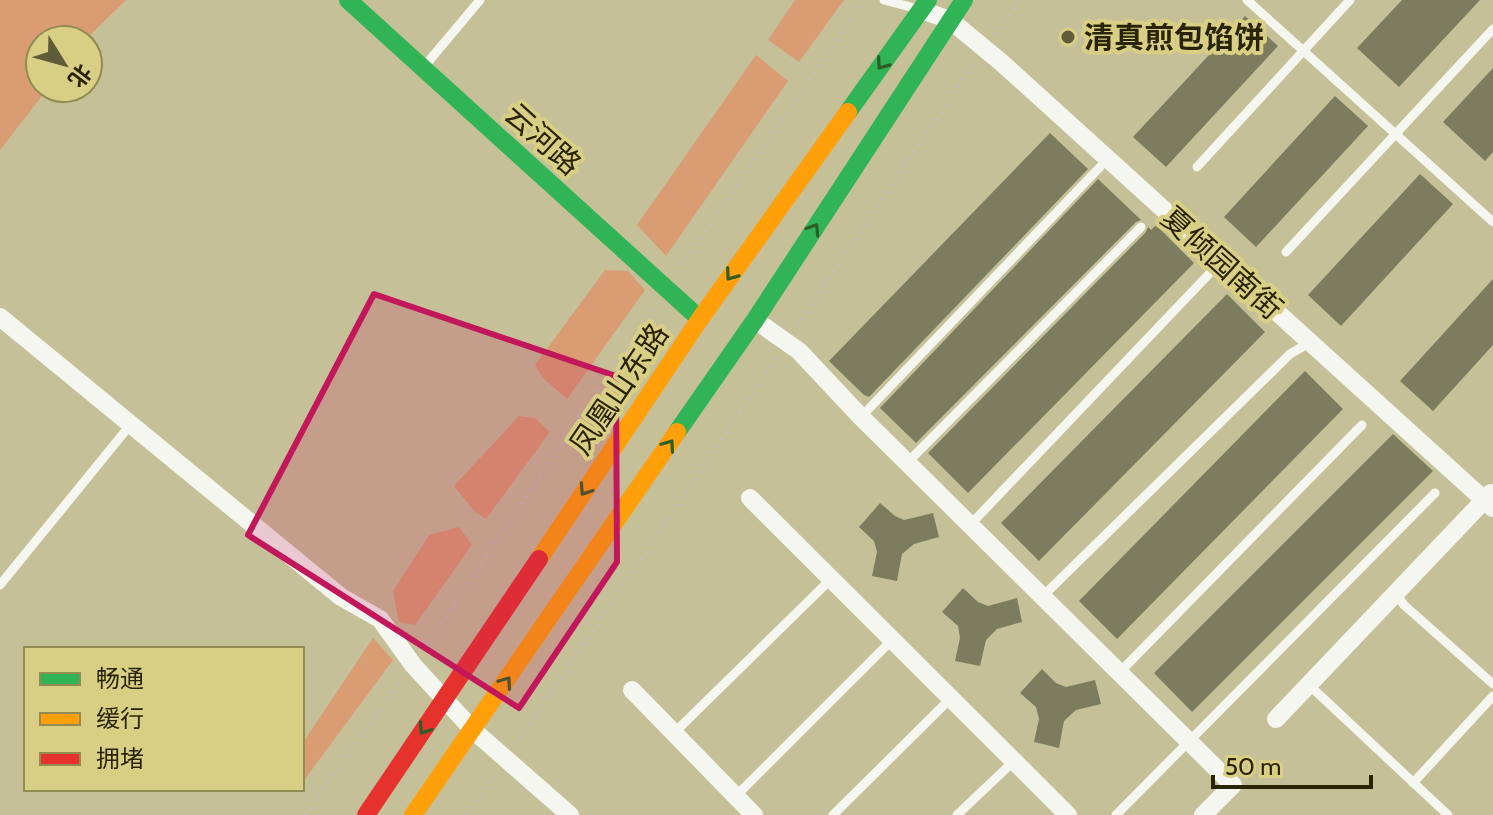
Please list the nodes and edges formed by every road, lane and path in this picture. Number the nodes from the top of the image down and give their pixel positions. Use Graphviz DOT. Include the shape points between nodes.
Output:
graph roads {
  1 [pos="348,0"];
  2 [pos="480,0"];
  3 [pos="864,0"];
  4 [pos="884,0"];
  5 [pos="964,0"];
  6 [pos="1019,0"];
  7 [pos="1247,0"];
  8 [pos="1350,0"];
  9 [pos="924,5"];
  10 [pos="950,20"];
  11 [pos="1493,29"];
  12 [pos="984,48"];
  13 [pos="1304,50"];
  14 [pos="423,68"];
  15 [pos="1396,134"];
  16 [pos="1100,167"];
  17 [pos="1197,167"];
  18 [pos="1493,222"];
  19 [pos="1141,227"];
  20 [pos="1286,252"];
  21 [pos="1209,274"];
  22 [pos="667,289"];
  23 [pos="0,317"];
  24 [pos="700,319"];
  25 [pos="755,320"];
  26 [pos="787,342"];
  27 [pos="1302,347"];
  28 [pos="861,417"];
  29 [pos="131,424"];
  30 [pos="1362,425"];
  31 [pos="907,463"];
  32 [pos="1435,493"];
  33 [pos="750,498"];
  34 [pos="1490,500"];
  35 [pos="970,525"];
  36 [pos="831,579"];
  37 [pos="0,585"];
  38 [pos="1396,594"];
  39 [pos="1042,597"];
  40 [pos="892,640"];
  41 [pos="413,665"];
  42 [pos="1119,673"];
  43 [pos="1493,684"];
  44 [pos="1309,685"];
  45 [pos="632,690"];
  46 [pos="1493,696"];
  47 [pos="951,698"];
  48 [pos="444,700"];
  49 [pos="1276,719"];
  50 [pos="473,730"];
  51 [pos="674,733"];
  52 [pos="1189,742"];
  53 [pos="507,758"];
  54 [pos="1014,761"];
  55 [pos="1413,783"];
  56 [pos="736,796"];
  57 [pos="304,815"];
  58 [pos="366,815"];
  59 [pos="413,815"];
  60 [pos="466,815"];
  61 [pos="570,815"];
  62 [pos="754,815"];
  63 [pos="833,815"];
  64 [pos="957,815"];
  65 [pos="1068,815"];
  66 [pos="1116,815"];
  67 [pos="1203,815"];
  68 [pos="1448,815"];
  1 -- 14 [label="main road, 云河路"];
  2 -- 14 [label="lane"];
  3 -- 22 [label="path"];
  4 -- 9 [label="lane"];
  5 -- 10 [label="main road"];
  6 -- 12 [label="path"];
  7 -- 13 [label="lane"];
  8 -- 13 [label="lane"];
  9 -- 10 [label="street"];
  9 -- 24 [label="main road, 凤凰山东路, one-way"];
  10 -- 12 [label="street, 夏倾园南街"];
  25 -- 10 [label="main road, one-way"];
  11 -- 15 [label="lane"];
  12 -- 26 [label="path"];
  12 -- 34 [label="street, 夏倾园南街"];
  13 -- 15 [label="lane"];
  13 -- 17 [label="lane"];
  14 -- 22 [label="main road, 云河路"];
  15 -- 18 [label="lane"];
  15 -- 20 [label="lane"];
  16 -- 28 [label="lane"];
  19 -- 31 [label="lane"];
  21 -- 35 [label="lane"];
  22 -- 24 [label="main road, 云河路"];
  22 -- 41 [label="path"];
  23 -- 29 [label="street"];
  24 -- 48 [label="main road, 凤凰山东路, one-way"];
  25 -- 26 [label="street"];
  50 -- 25 [label="main road, one-way"];
  26 -- 28 [label="street"];
  26 -- 53 [label="path"];
  27 -- 39 [label="lane"];
  28 -- 31 [label="street"];
  29 -- 37 [label="lane"];
  29 -- 41 [label="street" via="341,597 380,619"];
  30 -- 42 [label="lane"];
  31 -- 35 [label="street"];
  32 -- 52 [label="lane"];
  33 -- 36 [label="street"];
  34 -- 38 [label="street"];
  35 -- 39 [label="street"];
  36 -- 40 [label="street"];
  36 -- 51 [label="lane"];
  38 -- 43 [label="lane"];
  38 -- 44 [label="street"];
  39 -- 42 [label="street"];
  40 -- 47 [label="street"];
  40 -- 56 [label="lane"];
  41 -- 48 [label="street"];
  41 -- 57 [label="path"];
  42 -- 52 [label="street"];
  44 -- 49 [label="street"];
  44 -- 55 [label="lane"];
  45 -- 51 [label="street"];
  46 -- 55 [label="lane"];
  47 -- 54 [label="street"];
  47 -- 63 [label="lane"];
  48 -- 50 [label="street"];
  48 -- 58 [label="main road, 凤凰山东路, one-way"];
  50 -- 53 [label="street"];
  50 -- 59 [label="main road"];
  51 -- 56 [label="street"];
  52 -- 66 [label="lane"];
  52 -- 67 [label="street" via="1233,785"];
  53 -- 60 [label="path"];
  53 -- 61 [label="street"];
  54 -- 64 [label="lane"];
  54 -- 65 [label="street"];
  55 -- 68 [label="lane"];
  56 -- 62 [label="street"];
}
